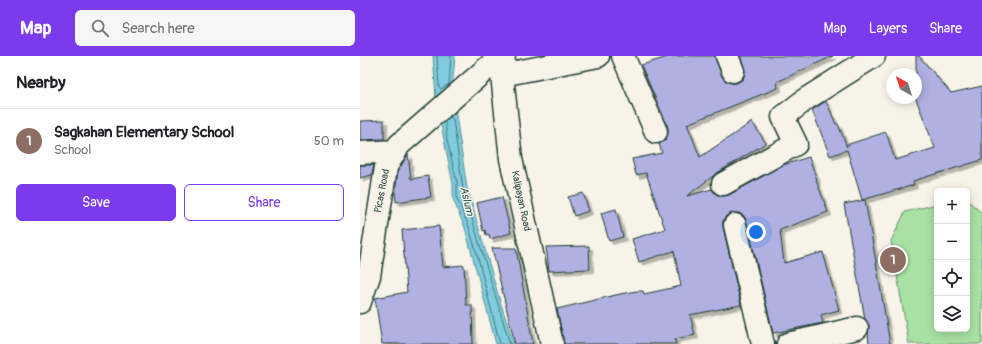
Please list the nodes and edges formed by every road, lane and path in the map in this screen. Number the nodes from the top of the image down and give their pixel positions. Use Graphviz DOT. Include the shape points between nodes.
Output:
graph roads {
  1 [pos="598,56"];
  2 [pos="623,56"];
  3 [pos="874,56"];
  4 [pos="502,62"];
  5 [pos="656,132"];
  6 [pos="396,150"];
  7 [pos="360,153"];
  8 [pos="723,184"];
  9 [pos="735,225"];
  10 [pos="360,302"];
  11 [pos="857,328"];
  12 [pos="552,344"];
  13 [pos="763,344"];
  14 [pos="788,344"];
  1 -- 4 [label="street"];
  2 -- 5 [label="street"];
  3 -- 8 [label="street" via="806,99 784,117 796,144"];
  4 -- 6 [label="street, Picas Road" via="463,91"];
  4 -- 12 [label="street, Kalipayan Road" via="511,159"];
  6 -- 7 [label="street"];
  6 -- 10 [label="street, Picas Road" via="386,167 369,276"];
  9 -- 13 [label="street"];
  11 -- 14 [label="street"];
}
